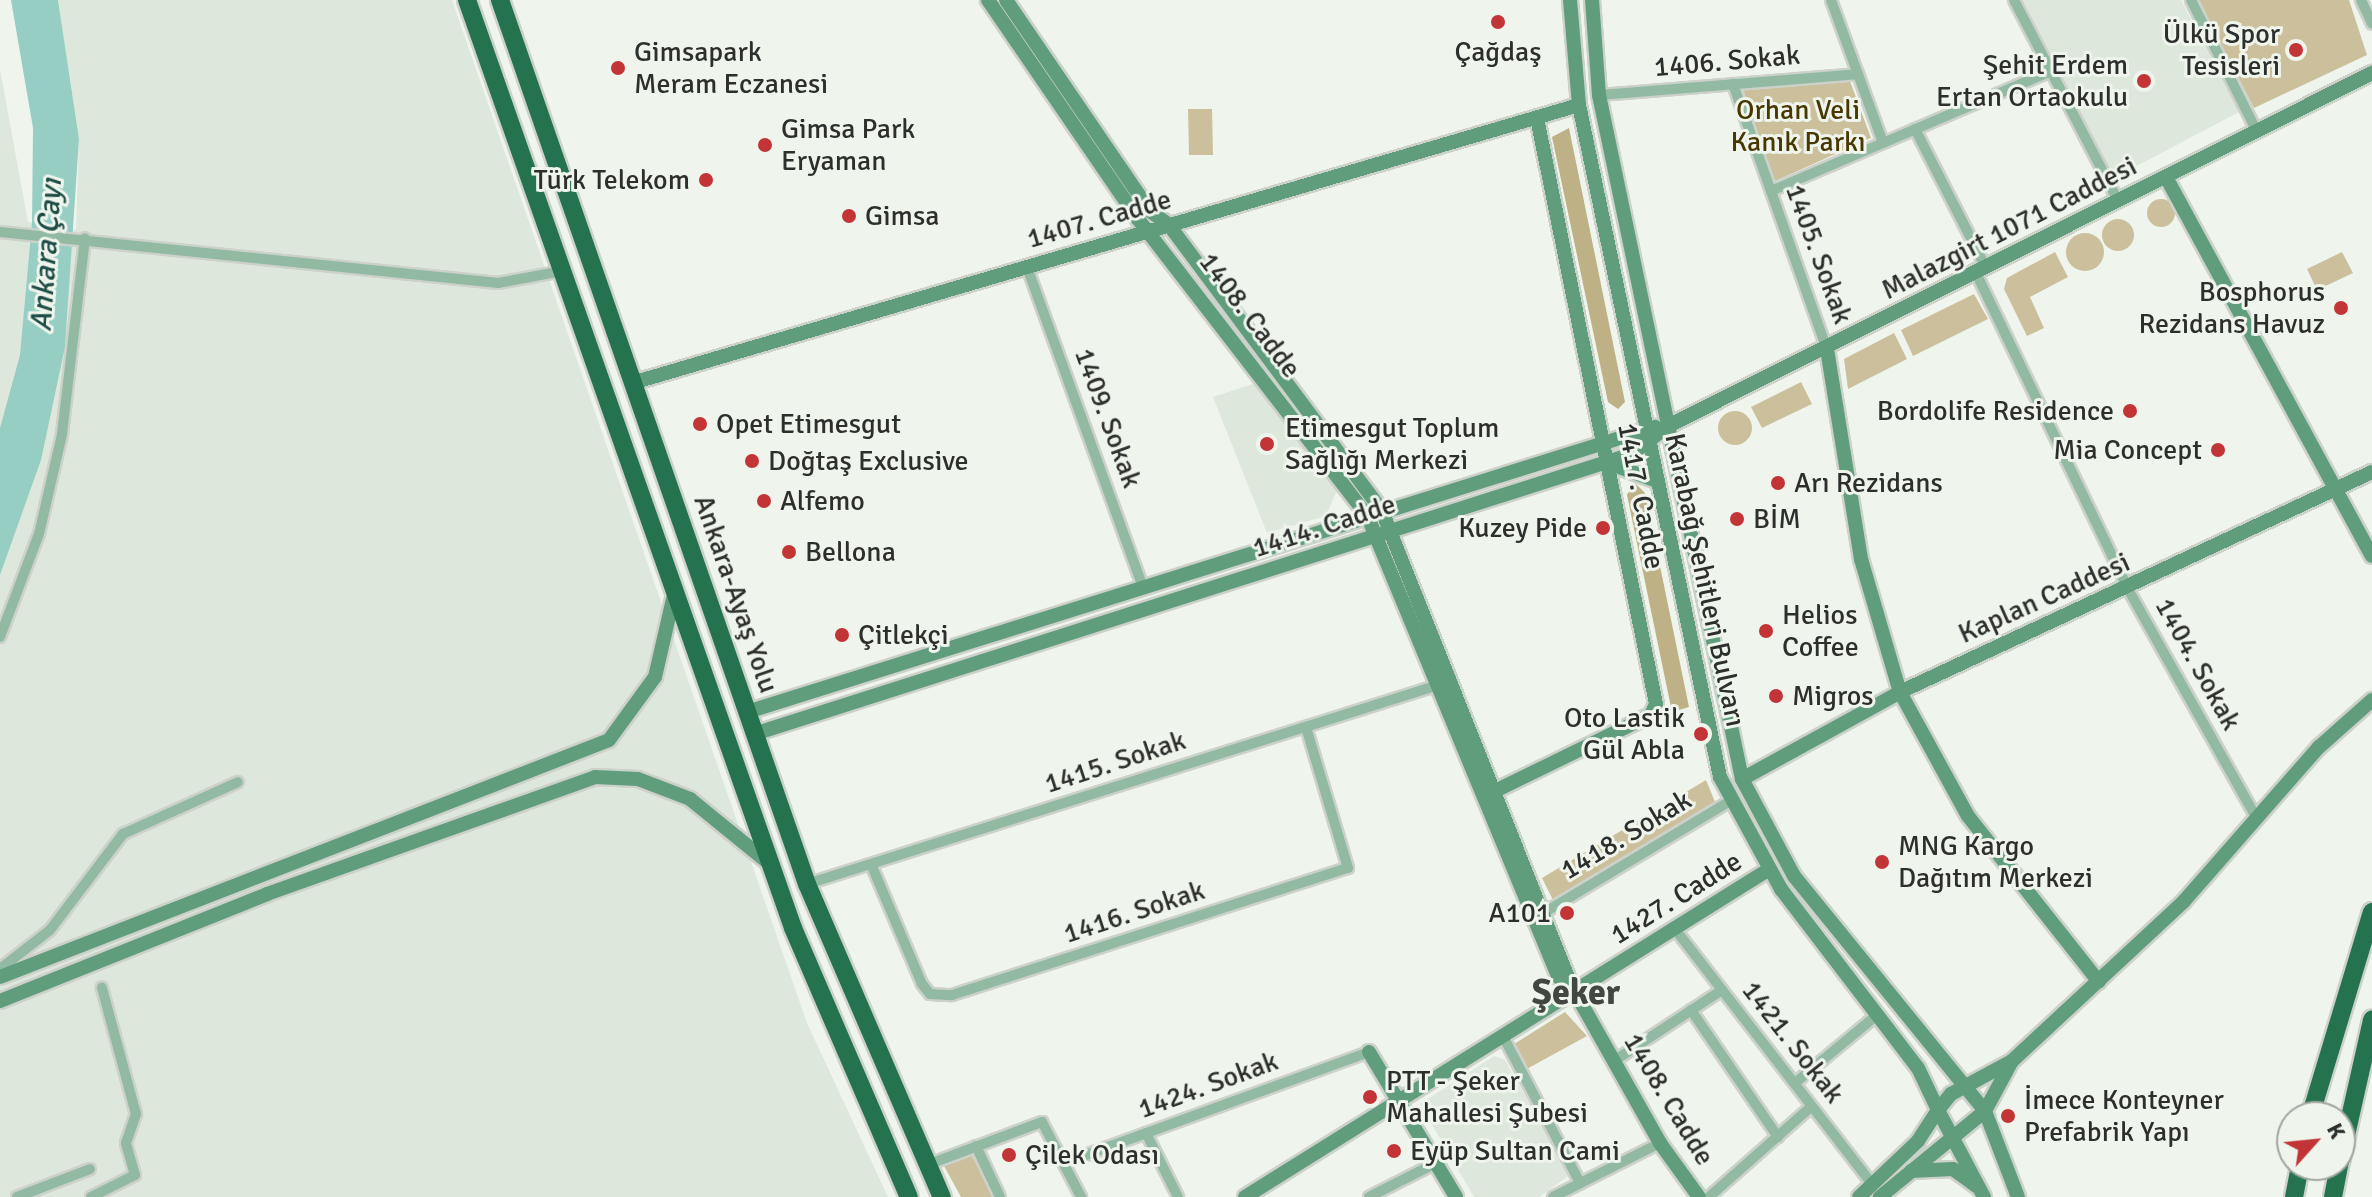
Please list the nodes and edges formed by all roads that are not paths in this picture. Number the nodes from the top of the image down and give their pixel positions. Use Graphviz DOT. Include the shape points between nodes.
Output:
graph roads {
  1 [pos="467,0"];
  2 [pos="500,0"];
  3 [pos="988,0"];
  4 [pos="1006,0"];
  5 [pos="1570,0"];
  6 [pos="1592,0"];
  7 [pos="1831,0"];
  8 [pos="2014,0"];
  9 [pos="2191,0"];
  10 [pos="2361,0"];
  11 [pos="2372,24"];
  12 [pos="2051,71"];
  13 [pos="2372,73"];
  14 [pos="1858,74"];
  15 [pos="1733,84"];
  16 [pos="1599,95"];
  17 [pos="1579,105"];
  18 [pos="1537,118"];
  19 [pos="1915,129"];
  20 [pos="2256,130"];
  21 [pos="1883,143"];
  22 [pos="2166,177"];
  23 [pos="1771,191"];
  24 [pos="2118,201"];
  25 [pos="1169,225"];
  26 [pos="1153,230"];
  27 [pos="1,232"];
  28 [pos="85,238"];
  29 [pos="1027,267"];
  30 [pos="562,271"];
  31 [pos="1981,271"];
  32 [pos="1827,349"];
  33 [pos="632,383"];
  34 [pos="1668,426"];
  35 [pos="1646,427"];
  36 [pos="1603,440"];
  37 [pos="1650,445"];
  38 [pos="1608,463"];
  39 [pos="2372,472"];
  40 [pos="1657,481"];
  41 [pos="2337,491"];
  42 [pos="1375,513"];
  43 [pos="1383,534"];
  44 [pos="2372,556"];
  45 [pos="1143,587"];
  46 [pos="2128,589"];
  47 [pos="674,590"];
  48 [pos="0,637"];
  49 [pos="1438,685"];
  50 [pos="1900,692"];
  51 [pos="2372,700"];
  52 [pos="747,712"];
  53 [pos="1306,727"];
  54 [pos="754,734"];
  55 [pos="1742,779"];
  56 [pos="238,782"];
  57 [pos="1497,790"];
  58 [pos="1730,801"];
  59 [pos="2256,817"];
  60 [pos="770,864"];
  61 [pos="871,864"];
  62 [pos="1768,870"];
  63 [pos="807,884"];
  64 [pos="1547,911"];
  65 [pos="2372,912"];
  66 [pos="1675,929"];
  67 [pos="0,969"];
  68 [pos="0,977"];
  69 [pos="2099,982"];
  70 [pos="102,988"];
  71 [pos="1574,988"];
  72 [pos="1722,990"];
  73 [pos="0,1001"];
  74 [pos="1691,1010"];
  75 [pos="1877,1015"];
  76 [pos="2372,1020"];
  77 [pos="1504,1038"];
  78 [pos="1369,1052"];
  79 [pos="1614,1061"];
  80 [pos="2012,1061"];
  81 [pos="1795,1083"];
  82 [pos="1967,1085"];
  83 [pos="2315,1101"];
  84 [pos="2354,1101"];
  85 [pos="1403,1103"];
  86 [pos="1812,1106"];
  87 [pos="1938,1110"];
  88 [pos="1985,1111"];
  89 [pos="1146,1133"];
  90 [pos="1954,1133"];
  91 [pos="1778,1137"];
  92 [pos="1660,1143"];
  93 [pos="976,1146"];
  94 [pos="1064,1163"];
  95 [pos="1436,1163"];
  96 [pos="927,1165"];
  97 [pos="90,1169"];
  98 [pos="1911,1171"];
  99 [pos="1580,1183"];
  100 [pos="1877,1191"];
  101 [pos="1982,1194"];
  102 [pos="17,1197"];
  103 [pos="91,1197"];
  104 [pos="909,1197"];
  105 [pos="942,1197"];
  106 [pos="1000,1197"];
  107 [pos="1081,1197"];
  108 [pos="1178,1197"];
  109 [pos="1245,1197"];
  110 [pos="1369,1197"];
  111 [pos="1456,1197"];
  112 [pos="1553,1197"];
  113 [pos="1699,1197"];
  114 [pos="1709,1197"];
  115 [pos="1859,1197"];
  116 [pos="2018,1197"];
  1 -- 30 [label="highway, Ankara-Ayaş Yolu"];
  2 -- 33 [label="highway, Ankara-Ayaş Yolu"];
  3 -- 26 [label="main road, 1408. Cadde" via="1138,219"];
  4 -- 25 [label="main road, 1408. Cadde" via="1150,211"];
  5 -- 17 [label="main road, Karabağ Şehitleri Bulvarı"];
  6 -- 16 [label="main road, Karabağ Şehitleri Bulvarı"];
  7 -- 14 [label="street"];
  8 -- 12 [label="street"];
  9 -- 20 [label="street"];
  10 -- 11 [label="street"];
  12 -- 19 [label="street"];
  12 -- 24 [label="street"];
  13 -- 20 [label="main road, Malazgirt 1071 Caddesi"];
  14 -- 15 [label="street, 1406. Sokak"];
  14 -- 21 [label="street"];
  15 -- 16 [label="street, 1406. Sokak"];
  15 -- 23 [label="street, 1405. Sokak"];
  16 -- 34 [label="main road, Karabağ Şehitleri Bulvarı"];
  17 -- 18 [label="main road, 1407. Cadde"];
  17 -- 35 [label="main road, Karabağ Şehitleri Bulvarı"];
  18 -- 25 [label="main road, 1407. Cadde"];
  18 -- 36 [label="main road, 1417. Cadde"];
  19 -- 21 [label="street"];
  19 -- 31 [label="street, 1404. Sokak"];
  20 -- 22 [label="main road, Malazgirt 1071 Caddesi"];
  21 -- 23 [label="street"];
  22 -- 24 [label="main road, Malazgirt 1071 Caddesi"];
  22 -- 41 [label="main road"];
  23 -- 32 [label="street, 1405. Sokak"];
  24 -- 31 [label="main road, Malazgirt 1071 Caddesi"];
  25 -- 26 [label="main road, 1407. Cadde"];
  25 -- 42 [label="main road, 1408. Cadde"];
  26 -- 29 [label="main road, 1407. Cadde"];
  26 -- 42 [label="main road, 1408. Cadde"];
  27 -- 28 [label="street"];
  28 -- 30 [label="street" via="498,283"];
  28 -- 48 [label="street" via="62,434 39,534"];
  29 -- 33 [label="main road, 1407. Cadde"];
  29 -- 45 [label="street, 1409. Sokak"];
  30 -- 47 [label="highway, Ankara-Ayaş Yolu"];
  31 -- 32 [label="main road, Malazgirt 1071 Caddesi"];
  31 -- 46 [label="street, 1404. Sokak"];
  32 -- 34 [label="main road, Malazgirt 1071 Caddesi"];
  32 -- 50 [label="main road" via="1861,559"];
  33 -- 52 [label="highway, Ankara-Ayaş Yolu"];
  34 -- 35 [label="main road, 1414. Cadde"];
  34 -- 37 [label="main road, 1414. Cadde"];
  34 -- 55 [label="main road, Karabağ Şehitleri Bulvarı"];
  35 -- 36 [label="main road, 1414. Cadde"];
  35 -- 37 [label="main road, Karabağ Şehitleri Bulvarı"];
  36 -- 38 [label="main road, 1417. Cadde"];
  36 -- 42 [label="main road, 1414. Cadde"];
  37 -- 38 [label="main road, 1414. Cadde"];
  37 -- 40 [label="main road, Karabağ Şehitleri Bulvarı"];
  38 -- 40 [label="main road"];
  38 -- 43 [label="main road, 1414. Cadde"];
  38 -- 57 [label="main road, 1417. Cadde" via="1655,710"];
  39 -- 41 [label="main road, Kaplan Caddesi"];
  40 -- 58 [label="main road, Karabağ Şehitleri Bulvarı"];
  41 -- 44 [label="main road"];
  41 -- 46 [label="main road, Kaplan Caddesi"];
  42 -- 43 [label="main road, 1408. Cadde"];
  42 -- 45 [label="main road, 1414. Cadde"];
  43 -- 49 [label="main road, 1408. Cadde"];
  43 -- 54 [label="main road, 1414. Cadde"];
  43 -- 57 [label="main road, 1408. Cadde"];
  45 -- 52 [label="main road, 1414. Cadde"];
  46 -- 50 [label="main road, Kaplan Caddesi"];
  46 -- 59 [label="street, 1404. Sokak"];
  47 -- 60 [label="highway, Ankara-Ayaş Yolu"];
  47 -- 68 [label="main road" via="655,677 609,740"];
  49 -- 53 [label="street, 1415. Sokak"];
  49 -- 71 [label="main road, 1408. Cadde" via="1558,977"];
  50 -- 55 [label="main road, Kaplan Caddesi"];
  50 -- 69 [label="main road" via="1968,816"];
  51 -- 59 [label="main road"];
  52 -- 54 [label="highway, Ankara-Ayaş Yolu"];
  53 -- 61 [label="street, 1415. Sokak"];
  53 -- 61 [label="street, 1416. Sokak" via="1348,868 952,995 930,994 922,984"];
  54 -- 63 [label="highway, Ankara-Ayaş Yolu"];
  55 -- 82 [label="main road, Karabağ Şehitleri Bulvarı" via="1794,876"];
  56 -- 67 [label="street" via="123,834 50,930"];
  57 -- 64 [label="main road, 1408. Cadde"];
  58 -- 62 [label="main road, Karabağ Şehitleri Bulvarı"];
  58 -- 64 [label="street, 1418. Sokak"];
  59 -- 69 [label="main road" via="2184,901"];
  60 -- 73 [label="main road" via="690,799 638,779 595,777 267,894"];
  60 -- 104 [label="highway, Ankara-Ayaş Yolu" via="833,1032"];
  61 -- 63 [label="street, 1415. Sokak"];
  62 -- 66 [label="main road, 1427. Cadde"];
  62 -- 75 [label="main road, Karabağ Şehitleri Bulvarı"];
  63 -- 96 [label="highway, Ankara-Ayaş Yolu"];
  64 -- 71 [label="main road, 1408. Cadde"];
  65 -- 83 [label="highway"];
  66 -- 71 [label="main road, 1427. Cadde"];
  66 -- 72 [label="street, 1421. Sokak"];
  69 -- 80 [label="main road"];
  70 -- 103 [label="street" via="136,1114 126,1143 135,1175"];
  71 -- 77 [label="main road, 1427. Cadde"];
  71 -- 79 [label="main road, 1408. Cadde"];
  72 -- 74 [label="street"];
  72 -- 81 [label="street, 1421. Sokak"];
  74 -- 79 [label="street"];
  74 -- 91 [label="street"];
  75 -- 81 [label="street"];
  75 -- 87 [label="main road, Karabağ Şehitleri Bulvarı" via="1926,1080"];
  76 -- 84 [label="highway"];
  77 -- 85 [label="main road, 1427. Cadde"];
  77 -- 99 [label="street"];
  78 -- 85 [label="main road"];
  78 -- 89 [label="street, 1424. Sokak"];
  79 -- 92 [label="main road, 1408. Cadde"];
  80 -- 82 [label="main road"];
  80 -- 88 [label="main road"];
  81 -- 86 [label="street, 1421. Sokak"];
  82 -- 87 [label="main road"];
  82 -- 88 [label="main road, Karabağ Şehitleri Bulvarı"];
  85 -- 95 [label="main road"];
  85 -- 109 [label="main road, 1427. Cadde"];
  86 -- 91 [label="street"];
  86 -- 100 [label="street, 1421. Sokak"];
  87 -- 90 [label="main road, Karabağ Şehitleri Bulvarı"];
  87 -- 100 [label="main road"];
  88 -- 90 [label="main road"];
  88 -- 116 [label="main road, Karabağ Şehitleri Bulvarı"];
  89 -- 94 [label="street, 1424. Sokak"];
  89 -- 108 [label="street"];
  90 -- 98 [label="main road"];
  90 -- 101 [label="main road, Karabağ Şehitleri Bulvarı"];
  91 -- 114 [label="street"];
  92 -- 99 [label="street"];
  92 -- 113 [label="main road, 1408. Cadde"];
  93 -- 94 [label="street" via="1042,1122"];
  93 -- 96 [label="street"];
  93 -- 106 [label="street"];
  94 -- 107 [label="street"];
  95 -- 110 [label="street"];
  95 -- 111 [label="main road"];
  96 -- 105 [label="highway, Ankara-Ayaş Yolu"];
  97 -- 102 [label="street"];
  98 -- 100 [label="main road"];
  98 -- 101 [label="main road" via="1953,1169"];
  99 -- 112 [label="street"];
  100 -- 115 [label="main road"];
}
